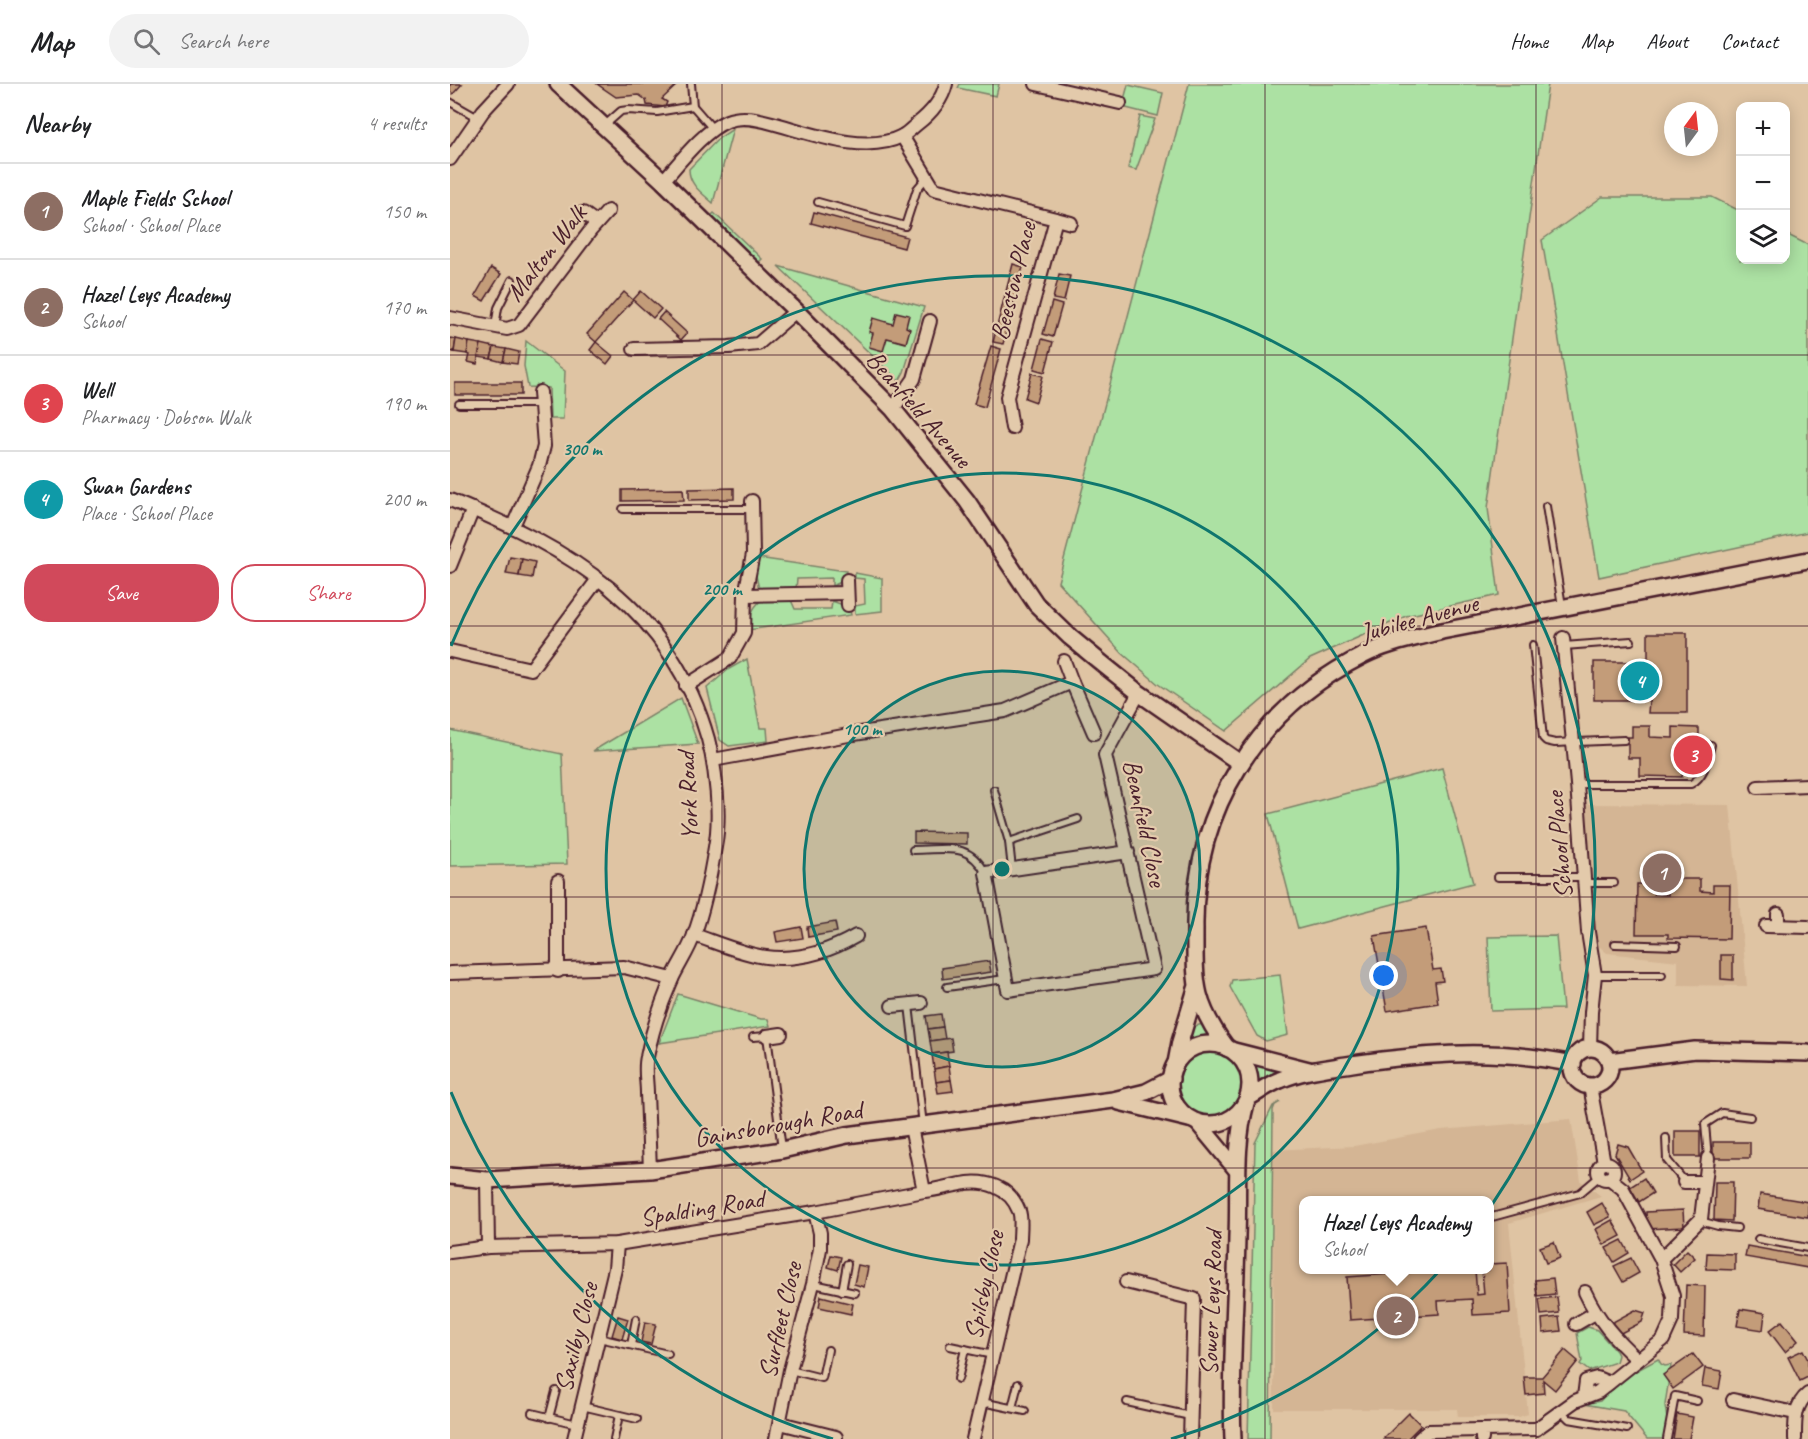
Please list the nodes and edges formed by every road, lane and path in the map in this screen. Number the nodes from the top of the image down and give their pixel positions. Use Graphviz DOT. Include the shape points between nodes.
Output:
graph roads {
  1 [pos="508,84"];
  2 [pos="558,84"];
  3 [pos="691,84"];
  4 [pos="946,84"];
  5 [pos="1036,84"];
  6 [pos="1068,88"];
  7 [pos="450,102"];
  8 [pos="1120,103"];
  9 [pos="693,106"];
  10 [pos="478,118"];
  11 [pos="603,126"];
  12 [pos="713,129"];
  13 [pos="902,136"];
  14 [pos="450,159"];
  15 [pos="927,177"];
  16 [pos="663,181"];
  17 [pos="818,202"];
  18 [pos="608,211"];
  19 [pos="584,213"];
  20 [pos="1056,219"];
  21 [pos="597,223"];
  22 [pos="1071,223"];
  23 [pos="512,280"];
  24 [pos="796,311"];
  25 [pos="450,318"];
  26 [pos="930,321"];
  27 [pos="495,327"];
  28 [pos="634,349"];
  29 [pos="540,398"];
  30 [pos="459,404"];
  31 [pos="893,409"];
  32 [pos="1012,428"];
  33 [pos="450,500"];
  34 [pos="752,505"];
  35 [pos="1546,506"];
  36 [pos="473,509"];
  37 [pos="623,509"];
  38 [pos="513,526"];
  39 [pos="1808,560"];
  40 [pos="450,566"];
  41 [pos="598,579"];
  42 [pos="847,580"];
  43 [pos="745,595"];
  44 [pos="1563,609"];
  45 [pos="1631,641"];
  46 [pos="1563,642"];
  47 [pos="1533,645"];
  48 [pos="450,651"];
  49 [pos="1064,661"];
  50 [pos="1072,681"];
  51 [pos="686,686"];
  52 [pos="1139,693"];
  53 [pos="1094,733"];
  54 [pos="1624,740"];
  55 [pos="1573,742"];
  56 [pos="1711,745"];
  57 [pos="713,760"];
  58 [pos="1240,763"];
  59 [pos="1577,784"];
  60 [pos="1808,785"];
  61 [pos="1758,787"];
  62 [pos="993,790"];
  63 [pos="1078,819"];
  64 [pos="1009,842"];
  65 [pos="913,850"];
  66 [pos="1128,852"];
  67 [pos="1012,869"];
  68 [pos="986,873"];
  69 [pos="1498,877"];
  70 [pos="1585,880"];
  71 [pos="558,881"];
  72 [pos="1614,883"];
  73 [pos="1774,922"];
  74 [pos="1808,927"];
  75 [pos="694,935"];
  76 [pos="856,936"];
  77 [pos="1615,944"];
  78 [pos="1677,946"];
  79 [pos="558,970"];
  80 [pos="450,973"];
  81 [pos="1595,975"];
  82 [pos="1662,975"];
  83 [pos="1006,978"];
  84 [pos="672,980"];
  85 [pos="947,987"];
  86 [pos="1196,989"];
  87 [pos="915,1004"];
  88 [pos="892,1006"];
  89 [pos="781,1034"];
  90 [pos="767,1036"];
  91 [pos="753,1037"];
  92 [pos="1590,1048"];
  93 [pos="1229,1049"];
  94 [pos="1808,1053"];
  95 [pos="1609,1061"];
  96 [pos="1176,1064"];
  97 [pos="1573,1064"];
  98 [pos="1309,1070"];
  99 [pos="1171,1079"];
  100 [pos="1590,1086"];
  101 [pos="1113,1100"];
  102 [pos="1247,1101"];
  103 [pos="1750,1116"];
  104 [pos="1194,1121"];
  105 [pos="917,1126"];
  106 [pos="1666,1138"];
  107 [pos="782,1150"];
  108 [pos="1708,1158"];
  109 [pos="1236,1169"];
  110 [pos="651,1170"];
  111 [pos="450,1176"];
  112 [pos="1604,1177"];
  113 [pos="486,1180"];
  114 [pos="1684,1182"];
  115 [pos="1706,1182"];
  116 [pos="924,1191"];
  117 [pos="815,1212"];
  118 [pos="1494,1216"];
  119 [pos="1699,1221"];
  120 [pos="1737,1228"];
  121 [pos="1758,1239"];
  122 [pos="617,1244"];
  123 [pos="488,1246"];
  124 [pos="1808,1248"];
  125 [pos="450,1252"];
  126 [pos="1661,1259"];
  127 [pos="848,1264"];
  128 [pos="1126,1282"];
  129 [pos="813,1284"];
  130 [pos="842,1291"];
  131 [pos="1585,1292"];
  132 [pos="855,1293"];
  133 [pos="1595,1313"];
  134 [pos="636,1319"];
  135 [pos="1576,1324"];
  136 [pos="599,1338"];
  137 [pos="630,1345"];
  138 [pos="950,1346"];
  139 [pos="965,1349"];
  140 [pos="828,1350"];
  141 [pos="668,1354"];
  142 [pos="993,1355"];
  143 [pos="1638,1360"];
  144 [pos="790,1370"];
  145 [pos="958,1379"];
  146 [pos="1018,1384"];
  147 [pos="556,1391"];
  148 [pos="1808,1394"];
  149 [pos="1733,1400"];
  150 [pos="982,1401"];
  151 [pos="1697,1401"];
  152 [pos="1127,1402"];
  153 [pos="582,1406"];
  154 [pos="1012,1408"];
  155 [pos="1025,1411"];
  156 [pos="1561,1411"];
  157 [pos="531,1413"];
  158 [pos="1795,1413"];
  159 [pos="619,1415"];
  160 [pos="1190,1416"];
  161 [pos="549,1418"];
  162 [pos="637,1419"];
  163 [pos="780,1423"];
  164 [pos="577,1424"];
  165 [pos="1627,1429"];
  166 [pos="1536,1434"];
  167 [pos="1482,1435"];
  168 [pos="836,1437"];
  169 [pos="574,1439"];
  170 [pos="614,1439"];
  171 [pos="776,1439"];
  172 [pos="973,1439"];
  173 [pos="1190,1439"];
  174 [pos="1233,1439"];
  175 [pos="1419,1439"];
  176 [pos="1667,1439"];
  177 [pos="1795,1439"];
  1 -- 10 [label="street"];
  2 -- 11 [label="street, Beanfield Avenue"];
  3 -- 9 [label="lane"];
  4 -- 13 [label="street" via="944,93 925,118"];
  5 -- 6 [label="street"];
  6 -- 8 [label="street"];
  7 -- 10 [label="lane"];
  9 -- 11 [label="lane" via="657,112 621,111"];
  9 -- 12 [label="lane"];
  10 -- 14 [label="street"];
  11 -- 16 [label="street, Beanfield Avenue"];
  12 -- 13 [label="street" via="737,118 757,119 858,144"];
  12 -- 16 [label="street"];
  13 -- 15 [label="street, Beeston Place"];
  15 -- 17 [label="lane" via="917,189 905,226"];
  15 -- 20 [label="street, Beeston Place" via="934,189"];
  16 -- 24 [label="street, Beanfield Avenue"];
  18 -- 21 [label="street, Malton Walk"];
  19 -- 21 [label="street"];
  20 -- 22 [label="street"];
  20 -- 32 [label="street, Beeston Place" via="1007,397"];
  21 -- 27 [label="street, Malton Walk" via="519,325"];
  23 -- 27 [label="lane" via="498,309"];
  24 -- 28 [label="street" via="758,344"];
  24 -- 31 [label="street, Beanfield Avenue"];
  25 -- 27 [label="street, Malton Walk"];
  26 -- 31 [label="street" via="914,379"];
  29 -- 30 [label="lane"];
  29 -- 38 [label="street" via="544,446"];
  31 -- 52 [label="street, Beanfield Avenue" via="967,501 1036,604"];
  33 -- 36 [label="street, York Road"];
  34 -- 37 [label="lane"];
  34 -- 43 [label="street" via="753,554"];
  35 -- 44 [label="lane"];
  36 -- 38 [label="street, York Road"];
  36 -- 40 [label="street"];
  38 -- 41 [label="street, York Road" via="562,552"];
  39 -- 44 [label="street, Jubilee Avenue"];
  41 -- 48 [label="street" via="531,669"];
  41 -- 51 [label="street, York Road" via="646,621"];
  42 -- 43 [label="street" via="847,599"];
  43 -- 51 [label="street" via="744,633 730,658"];
  44 -- 58 [label="street, Jubilee Avenue" via="1442,631 1366,654 1286,708"];
  45 -- 46 [label="lane"];
  46 -- 55 [label="street, School Place"];
  47 -- 55 [label="lane" via="1542,735 1550,742"];
  49 -- 50 [label="street"];
  50 -- 53 [label="street"];
  50 -- 57 [label="street" via="1005,711"];
  51 -- 57 [label="street, York Road" via="699,709"];
  52 -- 58 [label="street, Beanfield Avenue"];
  52 -- 66 [label="street, Beanfield Close" via="1105,755"];
  54 -- 55 [label="lane"];
  55 -- 59 [label="street, School Place"];
  56 -- 59 [label="lane" via="1699,780 1690,784"];
  57 -- 75 [label="street, York Road" via="716,845"];
  58 -- 86 [label="street, Jubilee Avenue" via="1211,821 1201,861 1194,912"];
  59 -- 70 [label="street, School Place"];
  60 -- 61 [label="street"];
  62 -- 64 [label="lane"];
  63 -- 64 [label="lane"];
  64 -- 67 [label="lane"];
  65 -- 68 [label="lane" via="964,850 977,859"];
  66 -- 67 [label="street"];
  66 -- 83 [label="street, Beanfield Close" via="1154,969 1008,990"];
  67 -- 68 [label="street"];
  68 -- 83 [label="street"];
  69 -- 70 [label="lane"];
  70 -- 72 [label="lane"];
  70 -- 81 [label="street, School Place"];
  71 -- 79 [label="street"];
  73 -- 74 [label="street"];
  75 -- 76 [label="street" via="765,957 792,958 837,947"];
  75 -- 84 [label="street, York Road"];
  77 -- 78 [label="lane"];
  79 -- 80 [label="street"];
  79 -- 84 [label="street" via="624,967"];
  81 -- 82 [label="lane"];
  81 -- 92 [label="street, School Place"];
  83 -- 85 [label="lane"];
  84 -- 110 [label="street, York Road" via="646,1059"];
  86 -- 93 [label="street, Jubilee Avenue" via="1215,1032"];
  86 -- 96 [label="street, Jubilee Avenue"];
  87 -- 88 [label="street"];
  87 -- 105 [label="lane"];
  89 -- 90 [label="street"];
  90 -- 91 [label="lane"];
  90 -- 107 [label="lane"];
  92 -- 95 [label="street" via="1602,1051"];
  92 -- 97 [label="street" via="1579,1053"];
  93 -- 96 [label="street" via="1216,1045 1193,1048"];
  93 -- 98 [label="street"];
  93 -- 102 [label="street" via="1242,1059 1248,1071 1251,1085"];
  94 -- 95 [label="street" via="1695,1050"];
  95 -- 100 [label="street" via="1606,1079"];
  96 -- 99 [label="street"];
  97 -- 98 [label="street" via="1484,1052 1410,1056"];
  97 -- 100 [label="street" via="1574,1076"];
  98 -- 102 [label="street" via="1279,1080"];
  99 -- 101 [label="street, Gainsborough Road" via="1146,1092"];
  99 -- 104 [label="street" via="1177,1106"];
  100 -- 112 [label="street" via="1604,1163 1614,1169 1613,1174"];
  101 -- 104 [label="street, Gainsborough Road"];
  101 -- 105 [label="street, Gainsborough Road"];
  102 -- 104 [label="street" via="1229,1120 1218,1124"];
  102 -- 109 [label="street, Sower Leys Road" via="1240,1122"];
  103 -- 108 [label="lane" via="1722,1113 1706,1124"];
  104 -- 109 [label="street"];
  105 -- 107 [label="street, Gainsborough Road" via="847,1135"];
  105 -- 116 [label="street"];
  106 -- 114 [label="lane" via="1667,1160"];
  107 -- 110 [label="street, Gainsborough Road"];
  108 -- 115 [label="street"];
  109 -- 174 [label="street, Sower Leys Road"];
  110 -- 113 [label="street, Gainsborough Road"];
  111 -- 113 [label="street, Gainsborough Road"];
  112 -- 118 [label="lane" via="1580,1193"];
  112 -- 126 [label="street" via="1623,1189"];
  113 -- 123 [label="street"];
  114 -- 115 [label="street"];
  115 -- 119 [label="street"];
  116 -- 117 [label="street, Spalding Road"];
  116 -- 142 [label="street, Spilsby Close" via="986,1183 1006,1191 1020,1212 1020,1239"];
  117 -- 122 [label="street, Spalding Road"];
  117 -- 129 [label="street, Surfleet Close" via="820,1249"];
  119 -- 120 [label="lane"];
  119 -- 126 [label="street"];
  121 -- 124 [label="lane"];
  122 -- 123 [label="street, Spalding Road"];
  122 -- 136 [label="street, Saxilby Close"];
  123 -- 125 [label="street, Spalding Road"];
  126 -- 143 [label="street" via="1673,1296 1672,1320 1663,1340"];
  127 -- 130 [label="lane"];
  128 -- 160 [label="street" via="1194,1299"];
  129 -- 130 [label="lane"];
  129 -- 144 [label="street, Surfleet Close"];
  130 -- 132 [label="lane"];
  131 -- 133 [label="street"];
  133 -- 135 [label="street"];
  133 -- 143 [label="street"];
  134 -- 137 [label="lane"];
  136 -- 137 [label="lane"];
  136 -- 153 [label="street, Saxilby Close"];
  137 -- 141 [label="lane"];
  138 -- 139 [label="lane"];
  139 -- 142 [label="lane"];
  139 -- 145 [label="lane"];
  140 -- 144 [label="lane" via="822,1378"];
  142 -- 150 [label="street, Spilsby Close"];
  143 -- 156 [label="street" via="1598,1392"];
  144 -- 163 [label="street, Surfleet Close"];
  146 -- 154 [label="lane"];
  147 -- 161 [label="lane"];
  148 -- 158 [label="street"];
  149 -- 158 [label="street"];
  150 -- 154 [label="lane"];
  150 -- 172 [label="street, Spilsby Close"];
  151 -- 176 [label="lane" via="1675,1396"];
  152 -- 160 [label="lane"];
  153 -- 159 [label="lane"];
  153 -- 164 [label="street, Saxilby Close"];
  154 -- 155 [label="lane"];
  156 -- 165 [label="lane" via="1569,1419"];
  156 -- 166 [label="street"];
  157 -- 161 [label="lane"];
  158 -- 177 [label="street"];
  159 -- 162 [label="lane"];
  159 -- 170 [label="lane"];
  160 -- 173 [label="street"];
  161 -- 164 [label="lane"];
  163 -- 168 [label="street"];
  163 -- 171 [label="street, Surfleet Close"];
  164 -- 169 [label="street, Saxilby Close"];
  166 -- 167 [label="street"];
  167 -- 175 [label="street" via="1428,1431"];
}
